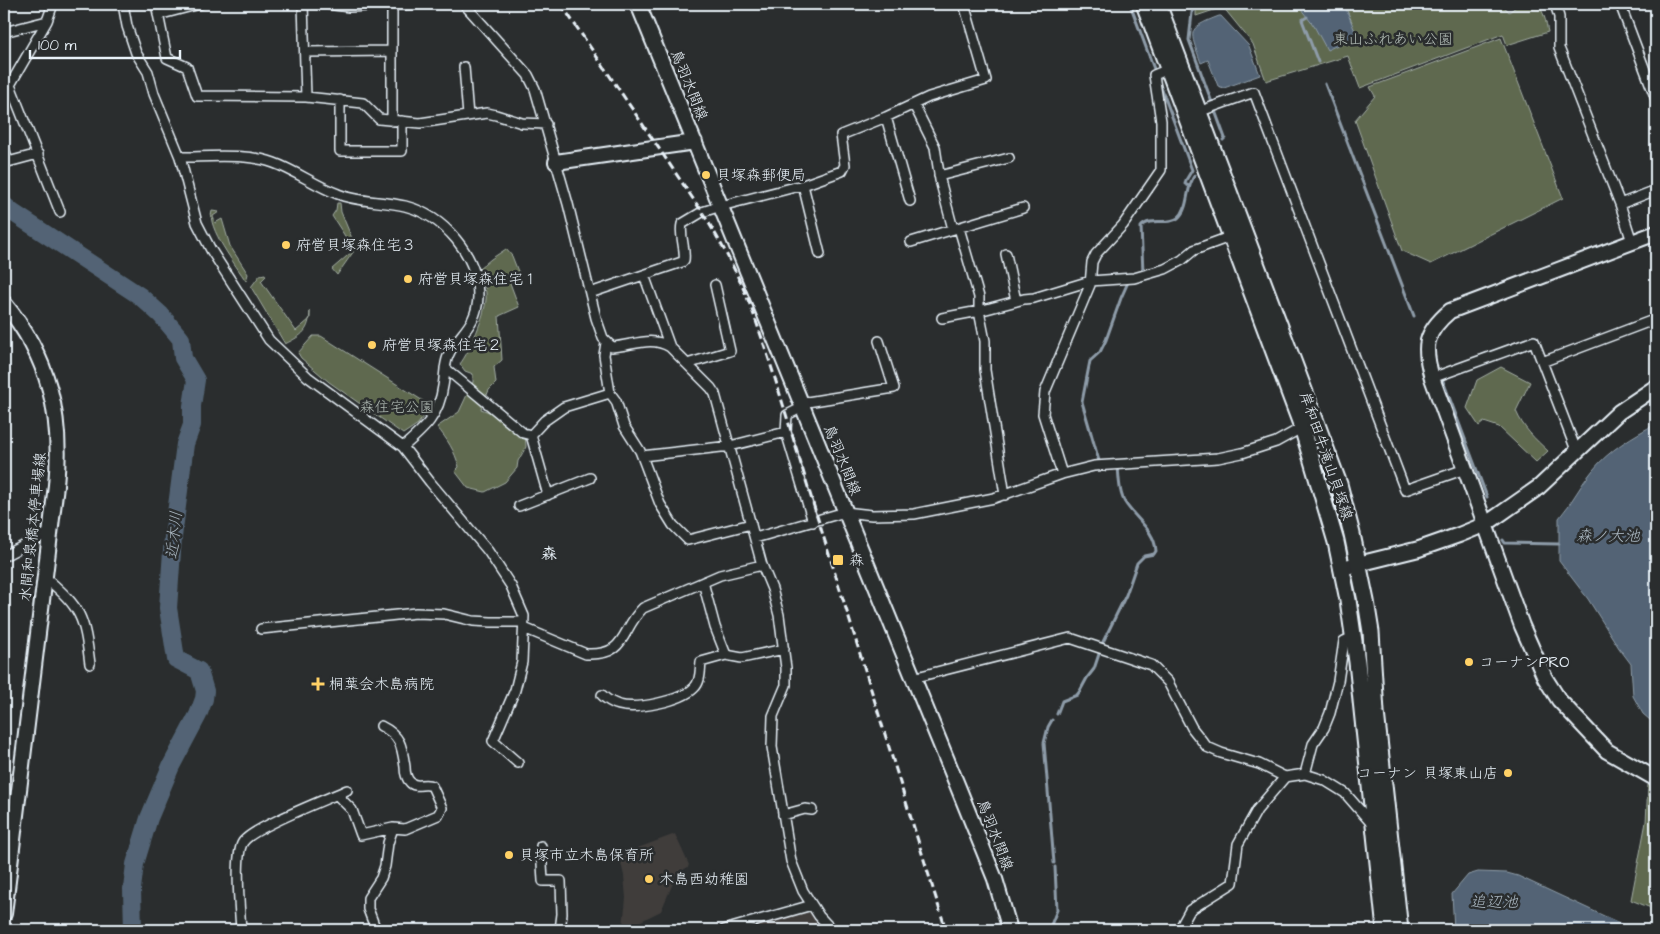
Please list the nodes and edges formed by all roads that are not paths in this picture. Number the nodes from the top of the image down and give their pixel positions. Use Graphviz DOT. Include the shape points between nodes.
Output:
graph roads {
  1 [pos="53,4"];
  2 [pos="123,4"];
  3 [pos="156,4"];
  4 [pos="200,4"];
  5 [pos="303,4"];
  6 [pos="326,4"];
  7 [pos="413,4"];
  8 [pos="464,4"];
  9 [pos="638,4"];
  10 [pos="964,4"];
  11 [pos="1144,4"];
  12 [pos="1158,4"];
  13 [pos="1555,4"];
  14 [pos="1620,4"];
  15 [pos="392,5"];
  16 [pos="158,15"];
  17 [pos="47,20"];
  18 [pos="4,32"];
  19 [pos="392,51"];
  20 [pos="305,52"];
  21 [pos="464,67"];
  22 [pos="1168,69"];
  23 [pos="306,96"];
  24 [pos="1656,99"];
  25 [pos="340,100"];
  26 [pos="914,105"];
  27 [pos="1198,112"];
  28 [pos="468,116"];
  29 [pos="886,117"];
  30 [pos="392,120"];
  31 [pos="402,121"];
  32 [pos="546,124"];
  33 [pos="695,142"];
  34 [pos="4,147"];
  35 [pos="38,154"];
  36 [pos="180,157"];
  37 [pos="1009,158"];
  38 [pos="556,162"];
  39 [pos="939,176"];
  40 [pos="803,185"];
  41 [pos="1656,190"];
  42 [pos="910,201"];
  43 [pos="1620,204"];
  44 [pos="721,206"];
  45 [pos="1023,208"];
  46 [pos="60,212"];
  47 [pos="956,229"];
  48 [pos="1656,233"];
  49 [pos="1232,236"];
  50 [pos="912,242"];
  51 [pos="1632,242"];
  52 [pos="820,254"];
  53 [pos="1006,254"];
  54 [pos="644,275"];
  55 [pos="1090,281"];
  56 [pos="715,285"];
  57 [pos="590,294"];
  58 [pos="1016,301"];
  59 [pos="4,303"];
  60 [pos="979,311"];
  61 [pos="942,318"];
  62 [pos="1656,319"];
  63 [pos="879,341"];
  64 [pos="606,343"];
  65 [pos="670,347"];
  66 [pos="1542,362"];
  67 [pos="687,364"];
  68 [pos="445,368"];
  69 [pos="1432,378"];
  70 [pos="1656,386"];
  71 [pos="610,393"];
  72 [pos="802,405"];
  73 [pos="1315,419"];
  74 [pos="1302,427"];
  75 [pos="786,432"];
  76 [pos="531,435"];
  77 [pos="730,446"];
  78 [pos="403,447"];
  79 [pos="1576,450"];
  80 [pos="642,456"];
  81 [pos="1465,469"];
  82 [pos="1062,474"];
  83 [pos="590,478"];
  84 [pos="1005,494"];
  85 [pos="548,495"];
  86 [pos="519,506"];
  87 [pos="845,512"];
  88 [pos="813,522"];
  89 [pos="751,524"];
  90 [pos="1486,524"];
  91 [pos="50,532"];
  92 [pos="755,538"];
  93 [pos="4,556"];
  94 [pos="1359,564"];
  95 [pos="762,565"];
  96 [pos="1342,568"];
  97 [pos="45,577"];
  98 [pos="703,582"];
  99 [pos="524,625"];
  100 [pos="261,629"];
  101 [pos="1353,637"];
  102 [pos="784,650"];
  103 [pos="726,655"];
  104 [pos="90,664"];
  105 [pos="913,678"];
  106 [pos="602,695"];
  107 [pos="381,726"];
  108 [pos="518,763"];
  109 [pos="1304,774"];
  110 [pos="1285,777"];
  111 [pos="1656,779"];
  112 [pos="346,790"];
  113 [pos="337,794"];
  114 [pos="812,810"];
  115 [pos="783,815"];
  116 [pos="1374,826"];
  117 [pos="393,828"];
  118 [pos="542,846"];
  119 [pos="812,905"];
  120 [pos="4,914"];
  121 [pos="241,930"];
  122 [pos="376,930"];
  123 [pos="560,930"];
  124 [pos="724,930"];
  125 [pos="832,930"];
  126 [pos="1010,930"];
  127 [pos="1179,930"];
  128 [pos="1385,930"];
  129 [pos="1400,930"];
  1 -- 17 [label="street"];
  2 -- 36 [label="street" via="136,53 148,72"];
  3 -- 16 [label="street"];
  4 -- 16 [label="street"];
  5 -- 20 [label="street"];
  6 -- 15 [label="street" via="349,7"];
  7 -- 15 [label="street"];
  8 -- 32 [label="street" via="528,75"];
  9 -- 33 [label="street, 鳥羽水間線"];
  10 -- 26 [label="street" via="986,80 929,97"];
  11 -- 22 [label="main road, 岸和田牛滝山貝塚線"];
  12 -- 27 [label="main road, 岸和田牛滝山貝塚線"];
  13 -- 43 [label="street" via="1559,18 1559,48"];
  14 -- 24 [label="street"];
  15 -- 19 [label="street"];
  16 -- 23 [label="street" via="168,58 187,67 197,96"];
  17 -- 18 [label="street"];
  17 -- 35 [label="street" via="10,84"];
  19 -- 20 [label="street"];
  19 -- 30 [label="street"];
  20 -- 23 [label="street"];
  21 -- 28 [label="street"];
  22 -- 49 [label="main road, 岸和田牛滝山貝塚線"];
  22 -- 55 [label="street" via="1154,75 1161,121 1161,170 1123,225 1096,254"];
  23 -- 25 [label="street"];
  25 -- 30 [label="street" via="363,102 379,119"];
  25 -- 31 [label="street" via="340,151 402,152"];
  26 -- 29 [label="street"];
  26 -- 39 [label="street" via="935,146"];
  27 -- 73 [label="main road, 岸和田牛滝山貝塚線"];
  27 -- 81 [label="street" via="1254,92 1405,490"];
  28 -- 31 [label="street" via="420,123"];
  28 -- 32 [label="street" via="487,113 522,123"];
  29 -- 40 [label="street" via="841,135 844,168"];
  29 -- 42 [label="street"];
  30 -- 31 [label="street"];
  32 -- 38 [label="street"];
  33 -- 38 [label="street"];
  33 -- 44 [label="street, 鳥羽水間線"];
  34 -- 35 [label="street" via="8,162"];
  35 -- 46 [label="street"];
  36 -- 68 [label="street" via="245,158 271,162 339,195 406,207 439,222 460,243 475,277 478,298 472,323 448,356"];
  36 -- 78 [label="street" via="197,223 269,340 308,376"];
  37 -- 39 [label="street"];
  38 -- 57 [label="street"];
  39 -- 47 [label="street"];
  40 -- 44 [label="street"];
  40 -- 52 [label="street"];
  41 -- 43 [label="street"];
  43 -- 51 [label="street"];
  44 -- 54 [label="street" via="702,212 682,224 684,260"];
  44 -- 72 [label="street, 鳥羽水間線"];
  45 -- 47 [label="street"];
  47 -- 50 [label="street"];
  47 -- 60 [label="street" via="979,297"];
  48 -- 51 [label="street"];
  49 -- 55 [label="street" via="1194,250 1165,269 1134,278"];
  49 -- 74 [label="main road, 岸和田牛滝山貝塚線"];
  51 -- 69 [label="street" via="1450,311 1438,321 1426,345"];
  53 -- 58 [label="street"];
  54 -- 57 [label="street"];
  54 -- 65 [label="street"];
  55 -- 58 [label="street"];
  55 -- 82 [label="street" via="1043,402"];
  56 -- 67 [label="street" via="730,351"];
  57 -- 64 [label="street"];
  58 -- 60 [label="street"];
  59 -- 91 [label="street, 水間和泉橋本停車場線" via="37,354 57,423 58,463"];
  60 -- 61 [label="street"];
  60 -- 84 [label="street"];
  62 -- 66 [label="street"];
  63 -- 72 [label="street" via="894,388"];
  64 -- 65 [label="street" via="618,346 654,340"];
  64 -- 71 [label="street" via="604,354"];
  65 -- 67 [label="street"];
  66 -- 69 [label="street" via="1534,341"];
  66 -- 79 [label="street"];
  67 -- 77 [label="street" via="715,394"];
  68 -- 76 [label="street" via="523,433"];
  68 -- 78 [label="street" via="440,403 434,417"];
  69 -- 81 [label="street"];
  70 -- 79 [label="street" via="1619,412"];
  71 -- 76 [label="street" via="564,407"];
  71 -- 80 [label="street"];
  72 -- 75 [label="street" via="787,415"];
  72 -- 87 [label="street, 鳥羽水間線"];
  73 -- 74 [label="street"];
  73 -- 94 [label="main road, 岸和田牛滝山貝塚線" via="1338,484"];
  74 -- 82 [label="street" via="1242,454 1094,466"];
  74 -- 96 [label="main road, 岸和田牛滝山貝塚線"];
  75 -- 77 [label="street"];
  75 -- 88 [label="street"];
  76 -- 85 [label="street"];
  77 -- 80 [label="street"];
  77 -- 89 [label="street"];
  78 -- 99 [label="street" via="488,551 511,586 524,616"];
  79 -- 90 [label="street" via="1539,487"];
  80 -- 89 [label="street" via="660,504 673,525 688,540"];
  81 -- 90 [label="street"];
  82 -- 84 [label="street"];
  83 -- 85 [label="street"];
  84 -- 87 [label="street" via="914,514"];
  85 -- 86 [label="street"];
  87 -- 88 [label="street"];
  87 -- 105 [label="street, 鳥羽水間線"];
  88 -- 92 [label="street"];
  89 -- 92 [label="street"];
  90 -- 94 [label="street" via="1419,549"];
  90 -- 111 [label="street" via="1522,626 1545,678 1559,700 1607,751"];
  91 -- 93 [label="street"];
  91 -- 97 [label="street, 水間和泉橋本停車場線"];
  92 -- 95 [label="street"];
  94 -- 96 [label="street"];
  94 -- 129 [label="main road, 岸和田牛滝山貝塚線" via="1371,632 1376,712"];
  95 -- 98 [label="street"];
  95 -- 102 [label="street" via="772,588"];
  96 -- 101 [label="main road, 岸和田牛滝山貝塚線"];
  97 -- 104 [label="street" via="68,596 84,622"];
  97 -- 120 [label="street, 水間和泉橋本停車場線"];
  98 -- 99 [label="street" via="643,608 636,614 621,642 608,652 586,654"];
  98 -- 103 [label="street"];
  99 -- 100 [label="street" via="416,613"];
  99 -- 108 [label="street" via="518,681 493,741"];
  101 -- 109 [label="street" via="1344,641 1330,713 1312,744"];
  101 -- 116 [label="main road, 岸和田牛滝山貝塚線"];
  102 -- 103 [label="street" via="742,658"];
  102 -- 115 [label="street" via="786,685 773,716 772,747"];
  103 -- 106 [label="street" via="701,662 696,687 668,700 634,707 619,706"];
  105 -- 110 [label="street" via="1070,638 1151,665 1168,682 1192,728 1207,747 1259,764"];
  105 -- 126 [label="street, 鳥羽水間線" via="994,879"];
  107 -- 117 [label="street" via="393,732 402,747 406,776 410,782 416,786 432,786 442,808 438,815 405,829"];
  109 -- 110 [label="street"];
  109 -- 116 [label="street" via="1324,780 1345,793"];
  110 -- 127 [label="street" via="1256,810 1238,844 1233,883 1190,910"];
  112 -- 113 [label="street"];
  113 -- 117 [label="street" via="352,810 361,834"];
  113 -- 121 [label="street" via="266,826 242,843 238,867"];
  114 -- 115 [label="street"];
  115 -- 119 [label="street" via="791,861"];
  116 -- 128 [label="main road, 岸和田牛滝山貝塚線"];
  117 -- 122 [label="street" via="381,878 368,898 368,909"];
  118 -- 123 [label="street" via="543,881 561,882"];
  119 -- 124 [label="street"];
  119 -- 125 [label="street"];
}
